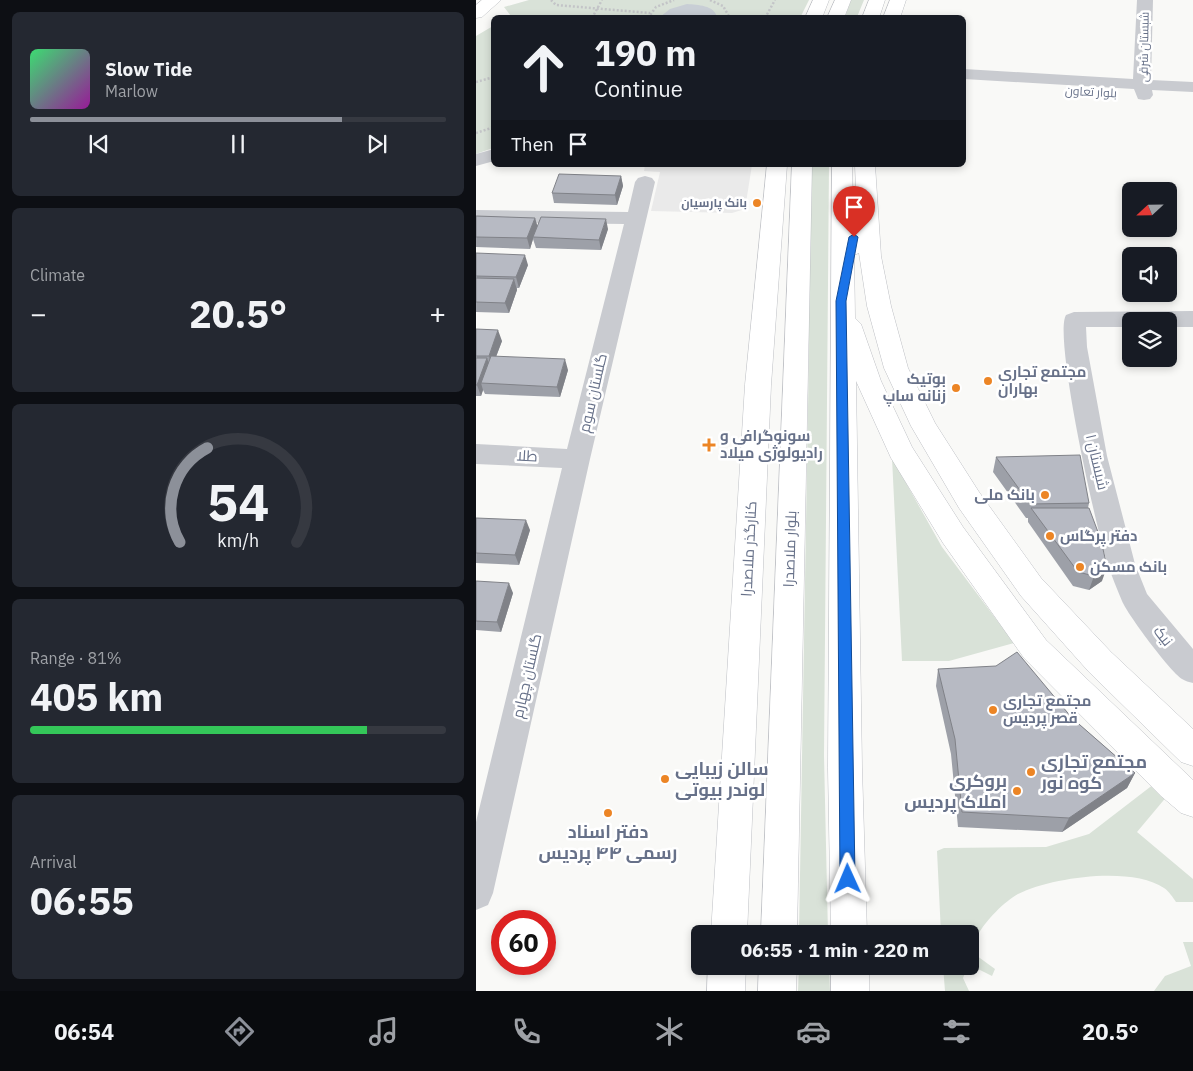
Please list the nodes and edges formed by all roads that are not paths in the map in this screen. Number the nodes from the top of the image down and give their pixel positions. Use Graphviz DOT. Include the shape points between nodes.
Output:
graph roads {
  1 [pos="493,0"];
  2 [pos="821,0"];
  3 [pos="843,0"];
  4 [pos="876,0"];
  5 [pos="898,0"];
  6 [pos="1145,0"];
  7 [pos="476,13"];
  8 [pos="814,15"];
  9 [pos="836,15"];
  10 [pos="871,15"];
  11 [pos="892,15"];
  12 [pos="966,75"];
  13 [pos="991,83"];
  14 [pos="1143,89"];
  15 [pos="966,91"];
  16 [pos="1189,92"];
  17 [pos="491,156"];
  18 [pos="476,160"];
  19 [pos="777,167"];
  20 [pos="802,167"];
  21 [pos="842,167"];
  22 [pos="866,178"];
  23 [pos="645,182"];
  24 [pos="476,216"];
  25 [pos="636,218"];
  26 [pos="841,301"];
  27 [pos="1191,324"];
  28 [pos="476,454"];
  29 [pos="577,459"];
  30 [pos="1136,601"];
  31 [pos="1193,670"];
  32 [pos="1189,750"];
  33 [pos="1193,801"];
  34 [pos="476,893"];
  35 [pos="729,925"];
  36 [pos="779,925"];
  37 [pos="849,925"];
  38 [pos="727,975"];
  39 [pos="778,975"];
  40 [pos="850,975"];
  41 [pos="726,991"];
  42 [pos="778,991"];
  43 [pos="850,991"];
  1 -- 7 [label="main road"];
  2 -- 8 [label="main road"];
  3 -- 9 [label="main road"];
  4 -- 10 [label="main road"];
  5 -- 11 [label="main road"];
  6 -- 14 [label="street, شبستان شرقی"];
  12 -- 13 [label="street"];
  13 -- 14 [label="street, بلوار تعاون"];
  13 -- 15 [label="street"];
  14 -- 16 [label="street, بلوار تعاون"];
  17 -- 18 [label="street"];
  19 -- 35 [label="main road, کنارگذر ملاصدرا" via="758,385"];
  20 -- 36 [label="main road, بلوار ملاصدرا"];
  21 -- 26 [label="main road"];
  22 -- 26 [label="main road"];
  22 -- 32 [label="main road" via="874,284 888,341 906,390 942,456 1031,587 1100,662"];
  23 -- 25 [label="street, گلستان سوم"];
  24 -- 25 [label="street"];
  25 -- 29 [label="street, گلستان سوم"];
  26 -- 33 [label="main road" via="868,380 900,451 953,535 1034,649"];
  26 -- 37 [label="main road"];
  27 -- 30 [label="street, شبستان ۱" via="1074,320 1075,347 1094,456 1121,564"];
  28 -- 29 [label="street, طلا"];
  29 -- 34 [label="street, گلستان چهارم"];
  30 -- 31 [label="street, نیک"];
  38 -- 41 [label="main road"];
  39 -- 42 [label="main road"];
  40 -- 43 [label="main road"];
}
